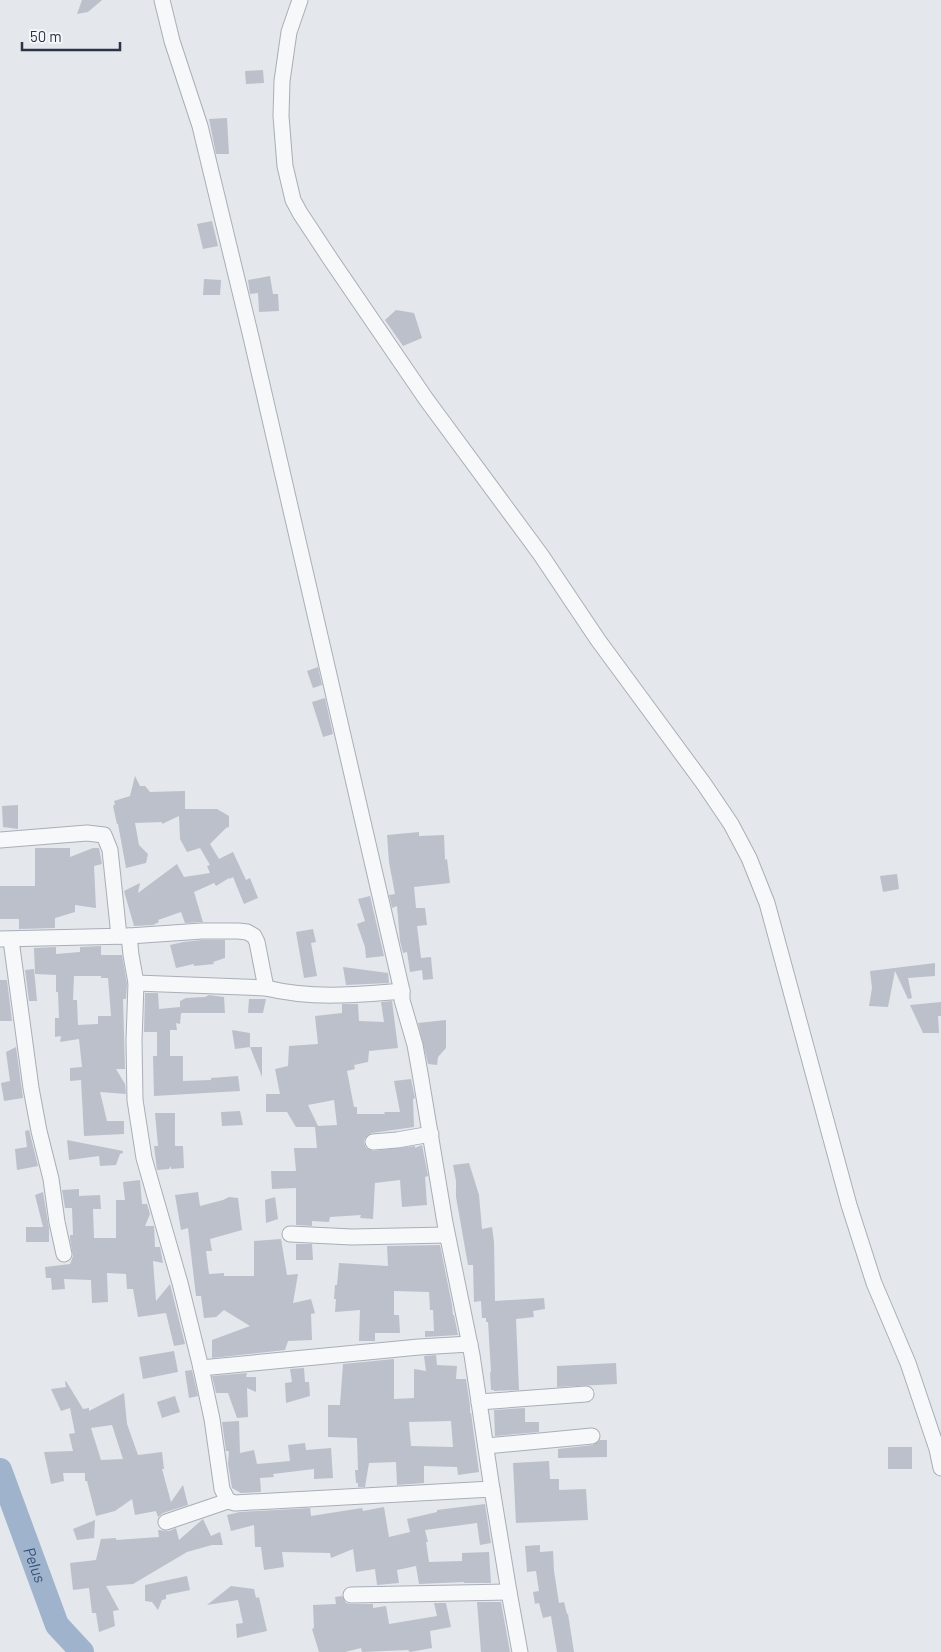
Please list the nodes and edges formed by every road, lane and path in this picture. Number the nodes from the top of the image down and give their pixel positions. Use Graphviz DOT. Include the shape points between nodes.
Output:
graph roads {
  1 [pos="162,0"];
  2 [pos="300,0"];
  3 [pos="0,840"];
  4 [pos="124,936"];
  5 [pos="5,940"];
  6 [pos="136,983"];
  7 [pos="266,988"];
  8 [pos="402,991"];
  9 [pos="431,1134"];
  10 [pos="373,1142"];
  11 [pos="290,1234"];
  12 [pos="447,1235"];
  13 [pos="64,1254"];
  14 [pos="470,1344"];
  15 [pos="201,1368"];
  16 [pos="586,1394"];
  17 [pos="479,1402"];
  18 [pos="592,1436"];
  19 [pos="486,1446"];
  20 [pos="941,1468"];
  21 [pos="492,1489"];
  22 [pos="228,1501"];
  23 [pos="166,1522"];
  24 [pos="509,1592"];
  25 [pos="351,1595"];
  26 [pos="520,1652"];
  1 -- 8 [label="street" via="200,126 242,298"];
  2 -- 20 [label="street" via="288,32 282,81 285,166 294,200 426,399 704,784 749,858 767,903 849,1205 874,1283 908,1363"];
  3 -- 4 [label="street" via="87,833 104,835 110,850"];
  4 -- 5 [label="street"];
  4 -- 6 [label="street"];
  4 -- 7 [label="street" via="247,932 257,942"];
  5 -- 13 [label="street"];
  6 -- 7 [label="street"];
  6 -- 15 [label="street" via="135,1100 144,1158"];
  7 -- 8 [label="street" via="351,996"];
  8 -- 9 [label="street"];
  9 -- 10 [label="street"];
  9 -- 12 [label="street"];
  11 -- 12 [label="street" via="352,1237"];
  12 -- 14 [label="street"];
  14 -- 15 [label="street"];
  14 -- 17 [label="street"];
  15 -- 22 [label="street" via="222,1489"];
  16 -- 17 [label="street"];
  17 -- 19 [label="street"];
  18 -- 19 [label="street"];
  19 -- 21 [label="street"];
  21 -- 22 [label="street"];
  21 -- 24 [label="street"];
  22 -- 23 [label="street"];
  24 -- 25 [label="street"];
  24 -- 26 [label="street"];
}
